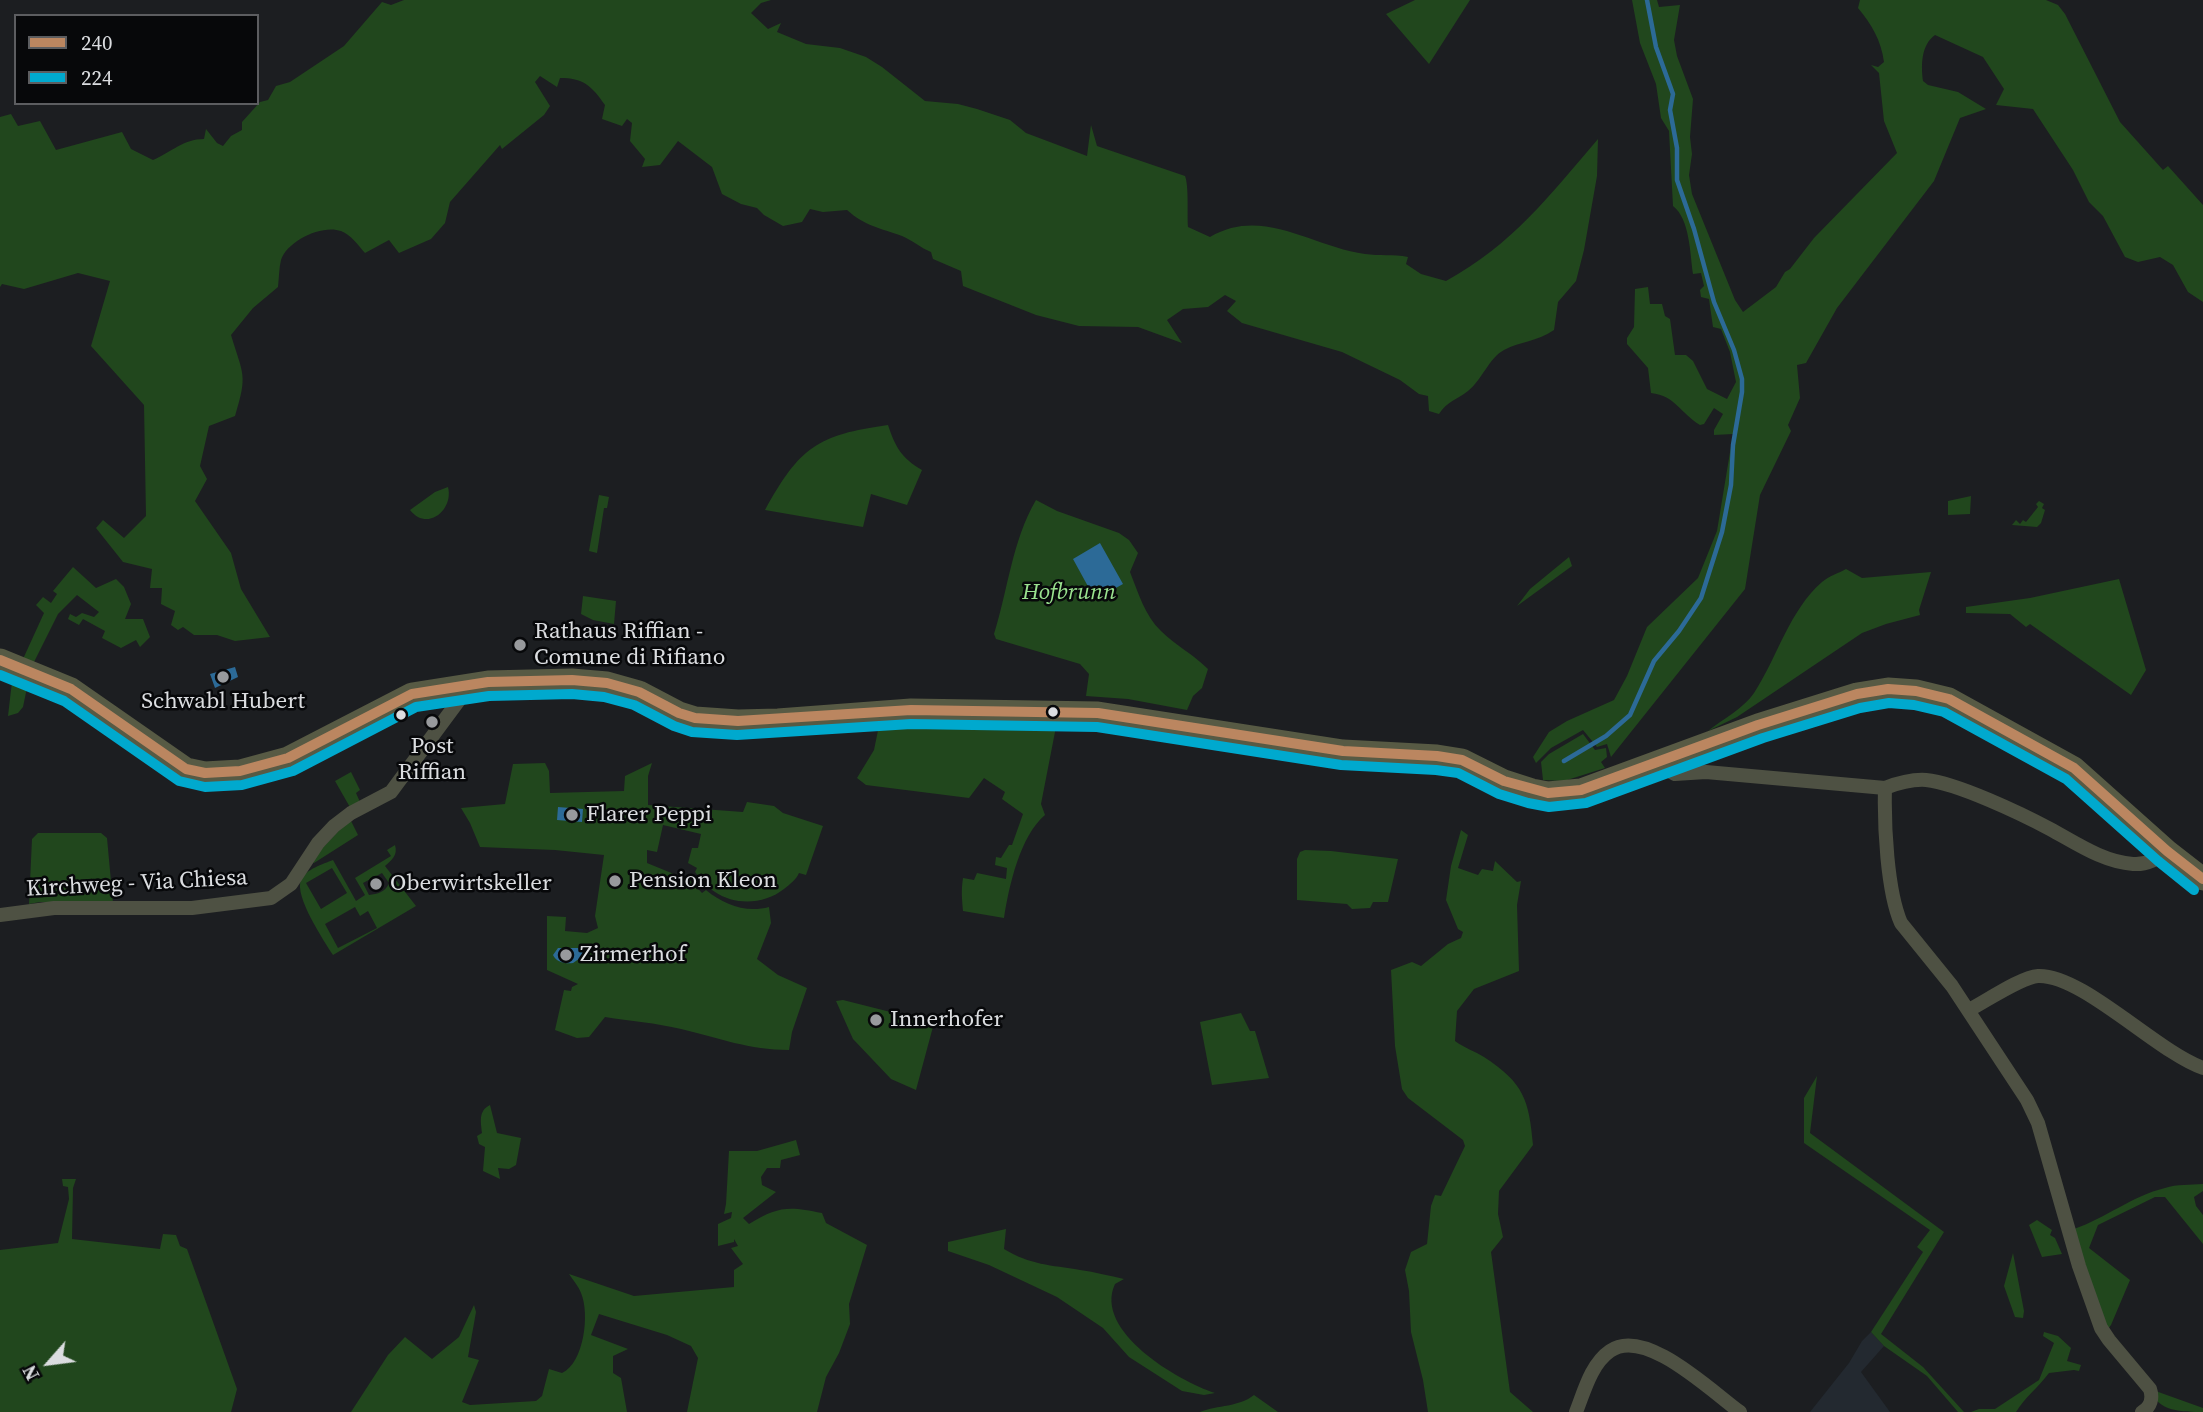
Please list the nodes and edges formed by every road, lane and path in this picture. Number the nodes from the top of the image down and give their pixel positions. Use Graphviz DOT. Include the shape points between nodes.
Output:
graph roads {
  1 [pos="0,660"];
  2 [pos="471,684"];
  3 [pos="1659,763"];
  4 [pos="1885,788"];
  5 [pos="2167,851"];
  6 [pos="2203,879"];
  7 [pos="0,915"];
  8 [pos="1969,1010"];
  9 [pos="2203,1068"];
  10 [pos="1576,1412"];
  11 [pos="1740,1412"];
  12 [pos="2141,1412"];
  1 -- 2 [label="main road" via="71,689 186,769 217,774 288,758 412,694"];
  2 -- 3 [label="main road" via="607,683 695,718 738,721 908,710 1098,713 1343,751 1462,760 1504,781 1548,793 1581,790"];
  2 -- 7 [label="street, Kirchweg - Via Chiesa" via="391,792 334,826 291,884 271,898 192,908 54,908"];
  3 -- 4 [label="street" via="1675,774 1706,772"];
  3 -- 5 [label="main road" via="1857,694 1916,691 1949,699 2074,768"];
  4 -- 5 [label="street" via="1925,780 1945,784 2121,862 2153,862"];
  4 -- 8 [label="street" via="1894,908"];
  5 -- 6 [label="main road"];
  8 -- 9 [label="street" via="2037,976 2066,982"];
  8 -- 12 [label="street" via="2038,1123 2101,1328 2150,1389 2150,1404"];
  10 -- 11 [label="street" via="1599,1362 1610,1350 1630,1345 1660,1354"];
}
